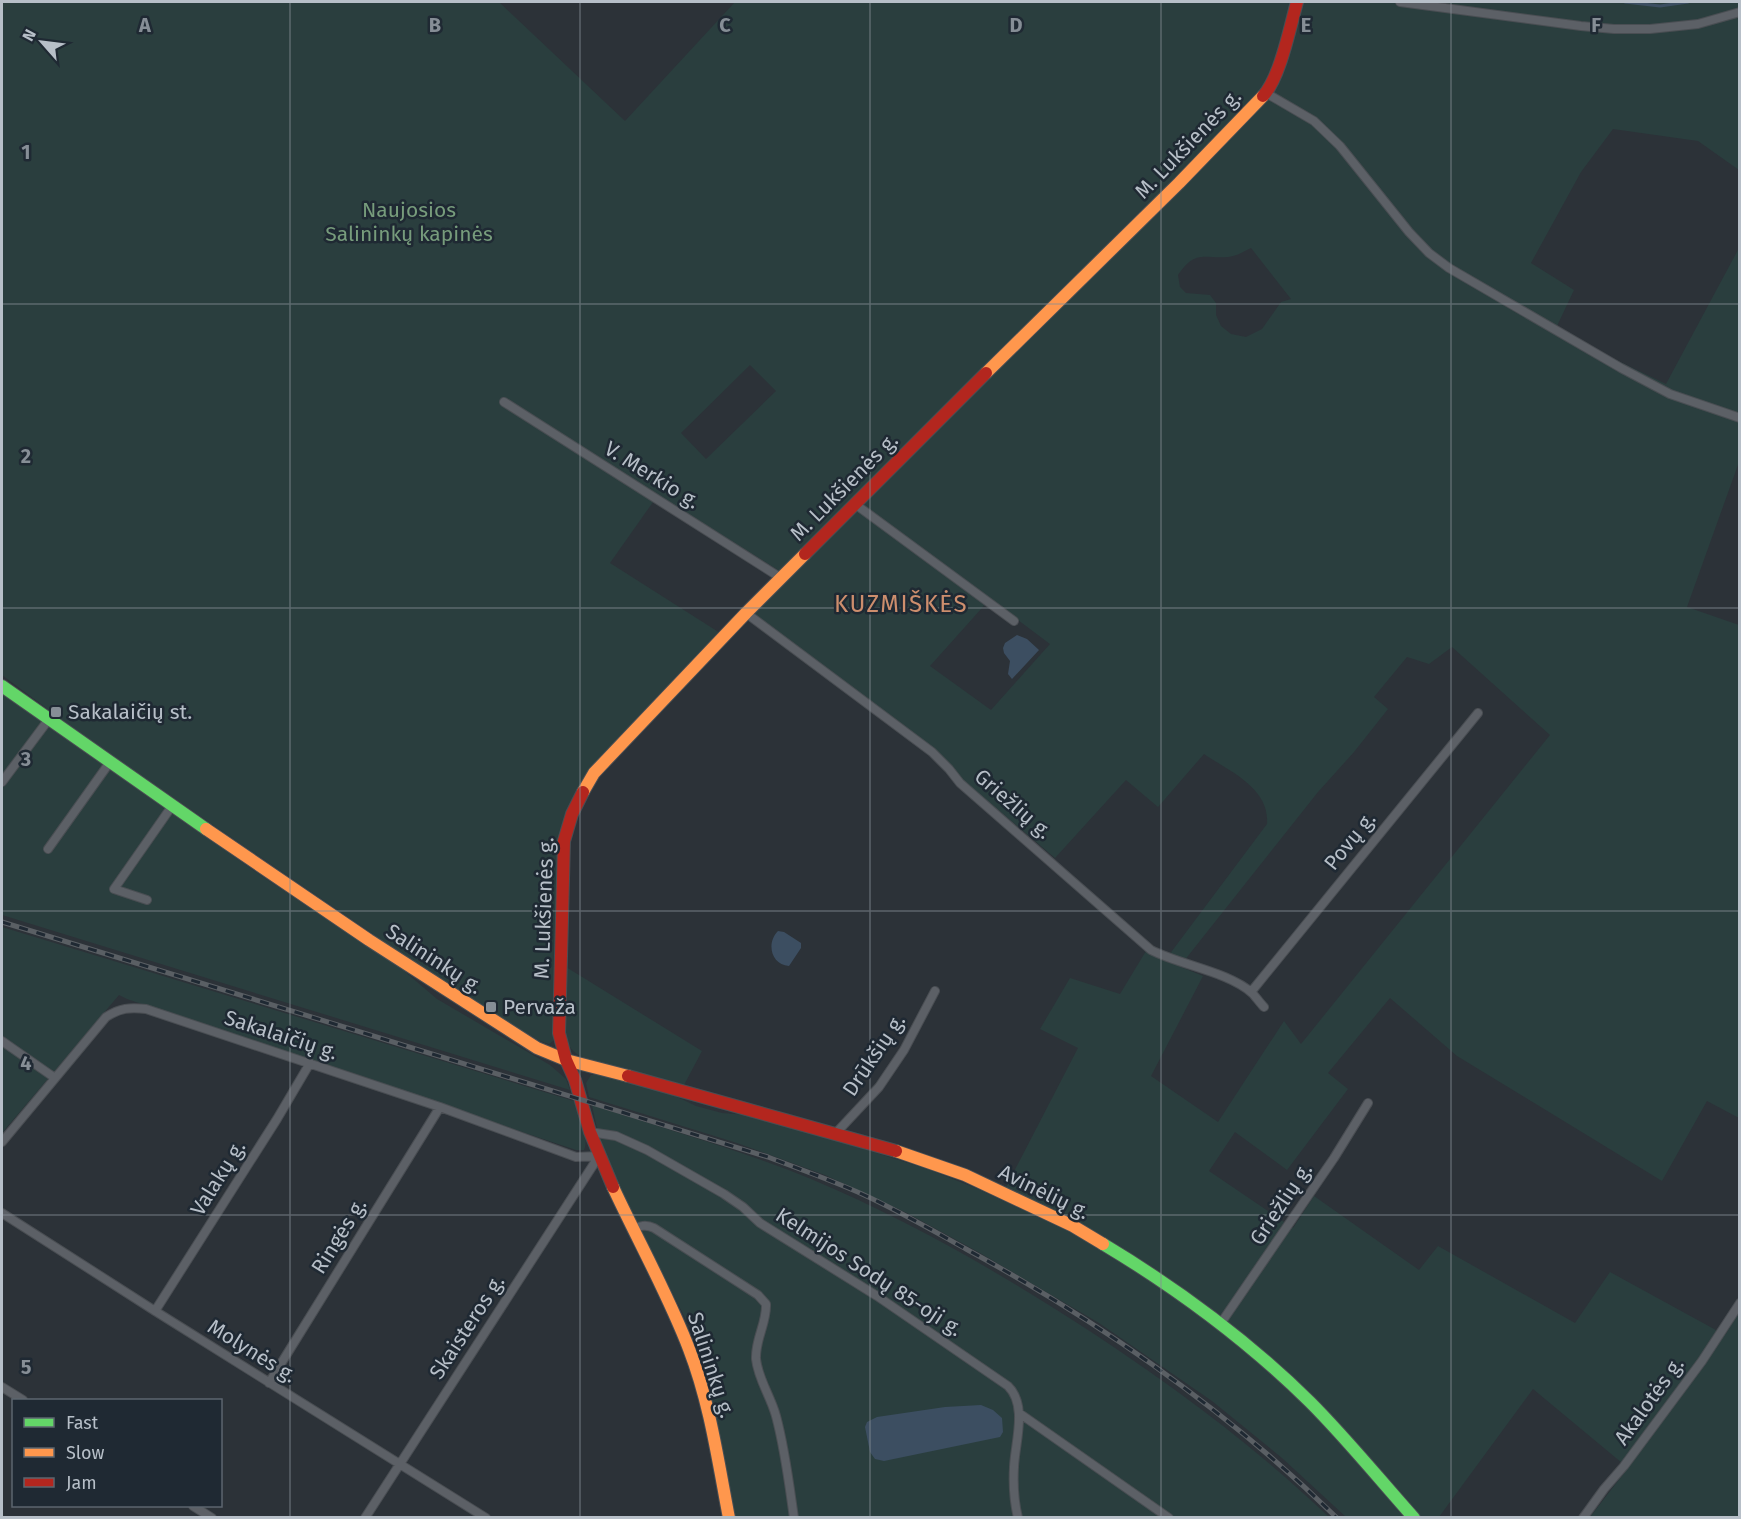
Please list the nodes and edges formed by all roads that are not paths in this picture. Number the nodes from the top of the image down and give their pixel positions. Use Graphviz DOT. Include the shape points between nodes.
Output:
graph roads {
  1 [pos="1297,2"];
  2 [pos="1401,2"];
  3 [pos="1740,12"];
  4 [pos="1266,93"];
  5 [pos="504,402"];
  6 [pos="1740,418"];
  7 [pos="855,504"];
  8 [pos="781,578"];
  9 [pos="746,613"];
  10 [pos="1014,621"];
  11 [pos="2,686"];
  12 [pos="1478,713"];
  13 [pos="49,719"];
  14 [pos="110,762"];
  15 [pos="2,782"];
  16 [pos="172,806"];
  17 [pos="48,849"];
  18 [pos="147,900"];
  19 [pos="935,991"];
  20 [pos="1251,992"];
  21 [pos="1264,1007"];
  22 [pos="2,1041"];
  23 [pos="566,1060"];
  24 [pos="310,1063"];
  25 [pos="56,1078"];
  26 [pos="1368,1103"];
  27 [pos="440,1107"];
  28 [pos="590,1132"];
  29 [pos="836,1133"];
  30 [pos="2,1142"];
  31 [pos="599,1156"];
  32 [pos="2,1213"];
  33 [pos="632,1229"];
  34 [pos="1740,1303"];
  35 [pos="155,1311"];
  36 [pos="1221,1323"];
  37 [pos="269,1383"];
  38 [pos="2,1387"];
  39 [pos="20,1399"];
  40 [pos="1019,1413"];
  41 [pos="400,1464"];
  42 [pos="195,1507"];
  43 [pos="212,1518"];
  44 [pos="364,1518"];
  45 [pos="486,1518"];
  46 [pos="729,1518"];
  47 [pos="794,1518"];
  48 [pos="1018,1518"];
  49 [pos="1169,1518"];
  50 [pos="1414,1518"];
  51 [pos="1583,1518"];
  1 -- 4 [label="main road, M. Lukšienės g."];
  2 -- 3 [label="street" via="1614,29 1698,24"];
  4 -- 6 [label="street" via="1323,129 1409,232 1449,268 1660,389"];
  4 -- 7 [label="main road, M. Lukšienės g."];
  5 -- 8 [label="street, V. Merkio g."];
  7 -- 8 [label="main road, M. Lukšienės g."];
  7 -- 10 [label="street"];
  8 -- 9 [label="main road, M. Lukšienės g."];
  9 -- 20 [label="street, Griežlių g." via="932,752 960,783 1151,950 1224,977"];
  9 -- 23 [label="main road, M. Lukšienės g." via="594,773 568,821 564,841 559,1033"];
  11 -- 13 [label="main road, Salininkų g."];
  12 -- 20 [label="street, Povų g."];
  13 -- 14 [label="main road, Salininkų g."];
  13 -- 15 [label="street"];
  14 -- 16 [label="main road, Salininkų g."];
  14 -- 17 [label="street"];
  16 -- 18 [label="street" via="114,889"];
  16 -- 23 [label="main road, Salininkų g." via="504,1028"];
  19 -- 29 [label="street, Drūkšių g." via="879,1087"];
  20 -- 21 [label="street, Griežlių g."];
  22 -- 25 [label="street"];
  23 -- 28 [label="main road, Salininkų g." via="576,1080"];
  23 -- 29 [label="main road, Avinėlių g."];
  24 -- 25 [label="street, Sakalaičių g." via="134,1007 116,1010 106,1017"];
  24 -- 27 [label="street, Sakalaičių g."];
  24 -- 35 [label="street, Valakų g."];
  25 -- 30 [label="street, Sakalaičių g."];
  26 -- 36 [label="street, Griežlių g."];
  27 -- 31 [label="street, Sakalaičių g." via="576,1157"];
  27 -- 37 [label="street, Ringės g."];
  28 -- 31 [label="main road, Salininkų g."];
  28 -- 40 [label="street, Kelmijos Sodų 85-oji g." via="616,1136 647,1150 724,1194 760,1223 877,1296 1008,1386"];
  29 -- 36 [label="main road, Avinėlių g." via="965,1175 1073,1226 1145,1269"];
  31 -- 33 [label="main road, Salininkų g."];
  31 -- 41 [label="street, Skaisteros g."];
  32 -- 35 [label="street, Molynės g."];
  33 -- 46 [label="main road, Salininkų g." via="690,1351 712,1431"];
  33 -- 47 [label="street" via="649,1225 758,1294 766,1304 757,1362 775,1413"];
  34 -- 51 [label="street, Akalotės g." via="1702,1361"];
  35 -- 37 [label="street, Molynės g."];
  36 -- 50 [label="main road, Avinėlių g." via="1311,1403"];
  37 -- 41 [label="street, Molynės g."];
  38 -- 39 [label="street"];
  40 -- 48 [label="street, Kelmijos Sodų 85-oji g." via="1014,1467"];
  40 -- 49 [label="street"];
  41 -- 44 [label="street, Skaisteros g."];
  41 -- 45 [label="street, Molynės g."];
  42 -- 43 [label="street"];
}
